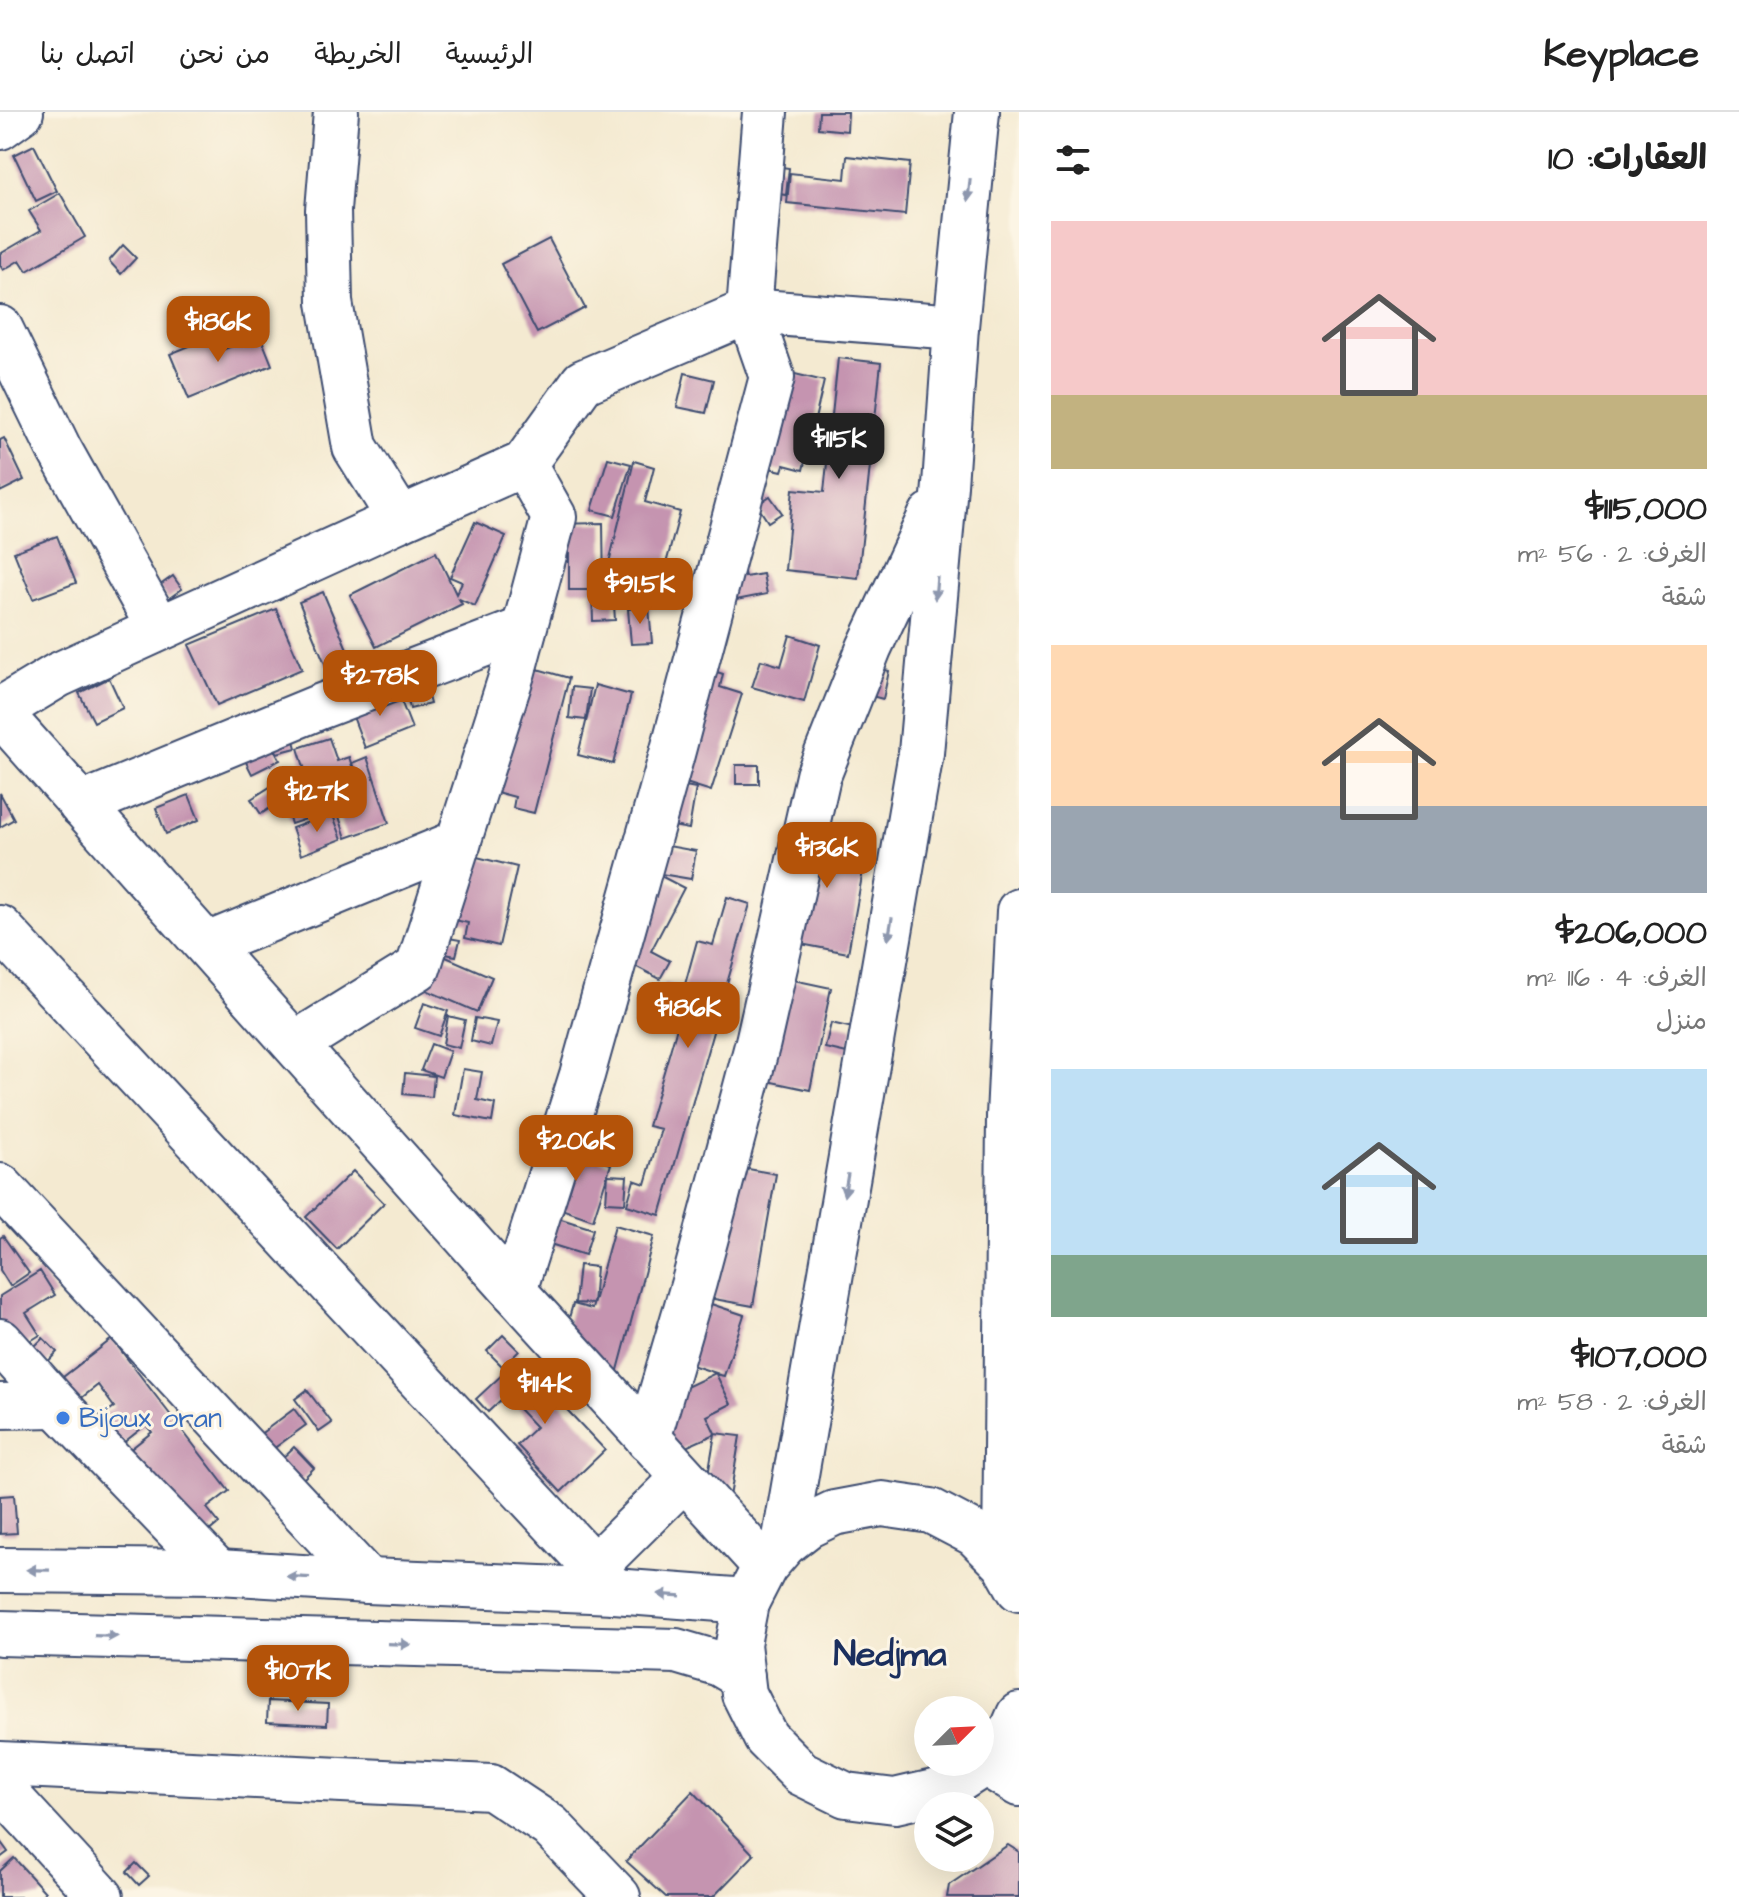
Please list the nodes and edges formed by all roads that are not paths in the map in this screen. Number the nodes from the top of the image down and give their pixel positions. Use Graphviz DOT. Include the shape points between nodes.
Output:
graph roads {
  1 [pos="21,112"];
  2 [pos="336,112"];
  3 [pos="765,112"];
  4 [pos="977,112"];
  5 [pos="0,127"];
  6 [pos="749,311"];
  7 [pos="956,327"];
  8 [pos="0,328"];
  9 [pos="524,464"];
  10 [pos="945,485"];
  11 [pos="400,519"];
  12 [pos="159,628"];
  13 [pos="524,629"];
  14 [pos="0,712"];
  15 [pos="81,805"];
  16 [pos="459,842"];
  17 [pos="1019,911"];
  18 [pos="0,928"];
  19 [pos="207,945"];
  20 [pos="295,1044"];
  21 [pos="1014,1116"];
  22 [pos="0,1186"];
  23 [pos="514,1291"];
  24 [pos="0,1341"];
  25 [pos="57,1405"];
  26 [pos="0,1406"];
  27 [pos="648,1439"];
  28 [pos="684,1478"];
  29 [pos="0,1570"];
  30 [pos="765,1571"];
  31 [pos="218,1572"];
  32 [pos="1012,1577"];
  33 [pos="604,1579"];
  34 [pos="368,1581"];
  35 [pos="0,1633"];
  36 [pos="742,1677"];
  37 [pos="1019,1715"];
  38 [pos="0,1764"];
  39 [pos="1002,1774"];
  40 [pos="0,1787"];
  41 [pos="101,1897"];
  42 [pos="618,1897"];
  1 -- 5 [label="street"];
  2 -- 11 [label="street" via="328,210 330,302 355,447"];
  3 -- 6 [label="street"];
  4 -- 7 [label="street, one-way"];
  6 -- 7 [label="street"];
  6 -- 9 [label="street" via="583,382"];
  6 -- 23 [label="street" via="772,377 582,1075"];
  7 -- 10 [label="street"];
  8 -- 12 [label="street" via="59,449"];
  9 -- 11 [label="street"];
  9 -- 13 [label="street" via="554,517"];
  10 -- 27 [label="street" via="869,648 818,776 758,1042"];
  10 -- 30 [label="street, one-way" via="921,753"];
  11 -- 12 [label="street"];
  12 -- 14 [label="street" via="58,675"];
  13 -- 15 [label="street"];
  13 -- 16 [label="street"];
  14 -- 15 [label="street"];
  15 -- 19 [label="street"];
  16 -- 19 [label="street"];
  16 -- 20 [label="street" via="418,968"];
  17 -- 21 [label="street"];
  18 -- 33 [label="street"];
  19 -- 20 [label="street"];
  20 -- 23 [label="street"];
  21 -- 32 [label="street"];
  22 -- 34 [label="street"];
  23 -- 27 [label="street"];
  24 -- 25 [label="street"];
  25 -- 26 [label="street"];
  25 -- 31 [label="street"];
  27 -- 28 [label="street"];
  28 -- 30 [label="street"];
  28 -- 33 [label="street"];
  31 -- 29 [label="street, one-way"];
  30 -- 32 [label="street" via="807,1526 834,1513 882,1504 931,1511 975,1534"];
  30 -- 33 [label="street, one-way"];
  30 -- 36 [label="street" via="738,1644"];
  34 -- 31 [label="street, one-way"];
  33 -- 34 [label="street"];
  35 -- 36 [label="street, one-way" via="676,1651 720,1664"];
  36 -- 39 [label="street" via="744,1694 766,1738 801,1773 846,1795 895,1801"];
  37 -- 39 [label="street"];
  38 -- 42 [label="street" via="491,1787 550,1826"];
  40 -- 41 [label="street"];
}
